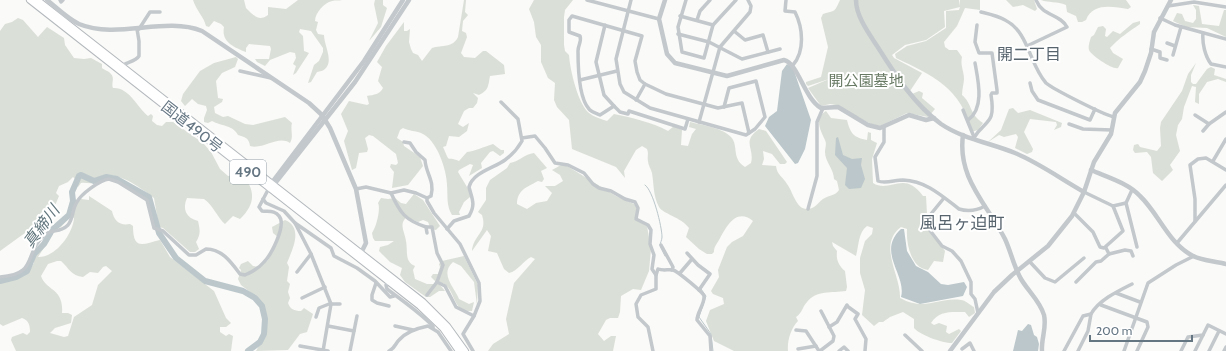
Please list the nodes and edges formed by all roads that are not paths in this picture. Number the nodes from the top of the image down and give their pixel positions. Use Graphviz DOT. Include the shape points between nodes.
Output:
graph roads {
  1 [pos="30,0"];
  2 [pos="37,0"];
  3 [pos="47,0"];
  4 [pos="60,0"];
  5 [pos="63,0"];
  6 [pos="403,0"];
  7 [pos="409,0"];
  8 [pos="587,0"];
  9 [pos="631,0"];
  10 [pos="665,0"];
  11 [pos="686,0"];
  12 [pos="710,0"];
  13 [pos="736,0"];
  14 [pos="748,0"];
  15 [pos="786,0"];
  16 [pos="856,0"];
  17 [pos="1036,0"];
  18 [pos="1171,0"];
  19 [pos="1168,6"];
  20 [pos="1226,7"];
  21 [pos="628,11"];
  22 [pos="160,12"];
  23 [pos="981,12"];
  24 [pos="680,16"];
  25 [pos="1160,18"];
  26 [pos="659,19"];
  27 [pos="697,20"];
  28 [pos="605,25"];
  29 [pos="713,25"];
  30 [pos="976,25"];
  31 [pos="1181,27"];
  32 [pos="138,29"];
  33 [pos="623,30"];
  34 [pos="734,31"];
  35 [pos="1203,32"];
  36 [pos="678,34"];
  37 [pos="1226,39"];
  38 [pos="709,42"];
  39 [pos="1167,43"];
  40 [pos="1027,46"];
  41 [pos="1175,46"];
  42 [pos="720,47"];
  43 [pos="780,49"];
  44 [pos="1151,49"];
  45 [pos="768,52"];
  46 [pos="1173,55"];
  47 [pos="1167,60"];
  48 [pos="975,63"];
  49 [pos="793,65"];
  50 [pos="120,67"];
  51 [pos="1226,67"];
  52 [pos="240,71"];
  53 [pos="617,71"];
  54 [pos="712,73"];
  55 [pos="599,76"];
  56 [pos="274,78"];
  57 [pos="580,80"];
  58 [pos="1030,83"];
  59 [pos="645,84"];
  60 [pos="636,100"];
  61 [pos="501,102"];
  62 [pos="704,105"];
  63 [pos="614,106"];
  64 [pos="724,106"];
  65 [pos="823,108"];
  66 [pos="1095,109"];
  67 [pos="964,110"];
  68 [pos="1226,112"];
  69 [pos="322,115"];
  70 [pos="1195,115"];
  71 [pos="1114,117"];
  72 [pos="934,118"];
  73 [pos="688,119"];
  74 [pos="326,120"];
  75 [pos="968,120"];
  76 [pos="699,122"];
  77 [pos="1069,124"];
  78 [pos="1209,124"];
  79 [pos="884,127"];
  80 [pos="1112,130"];
  81 [pos="1203,131"];
  82 [pos="749,133"];
  83 [pos="963,135"];
  84 [pos="522,138"];
  85 [pos="974,138"];
  86 [pos="1226,139"];
  87 [pos="404,142"];
  88 [pos="1213,161"];
  89 [pos="1091,170"];
  90 [pos="1226,170"];
  91 [pos="1226,185"];
  92 [pos="271,186"];
  93 [pos="356,189"];
  94 [pos="1132,190"];
  95 [pos="1084,192"];
  96 [pos="391,193"];
  97 [pos="427,198"];
  98 [pos="944,198"];
  99 [pos="263,199"];
  100 [pos="1126,203"];
  101 [pos="985,206"];
  102 [pos="1113,206"];
  103 [pos="808,209"];
  104 [pos="1074,213"];
  105 [pos="1195,221"];
  106 [pos="295,223"];
  107 [pos="426,227"];
  108 [pos="447,229"];
  109 [pos="427,233"];
  110 [pos="1177,243"];
  111 [pos="661,245"];
  112 [pos="1137,247"];
  113 [pos="1106,248"];
  114 [pos="686,253"];
  115 [pos="311,254"];
  116 [pos="1108,254"];
  117 [pos="359,255"];
  118 [pos="1133,256"];
  119 [pos="1194,256"];
  120 [pos="1084,258"];
  121 [pos="692,259"];
  122 [pos="1030,262"];
  123 [pos="1226,264"];
  124 [pos="672,270"];
  125 [pos="297,272"];
  126 [pos="1018,272"];
  127 [pos="680,273"];
  128 [pos="656,275"];
  129 [pos="0,277"];
  130 [pos="388,282"];
  131 [pos="437,282"];
  132 [pos="1076,282"];
  133 [pos="376,283"];
  134 [pos="1132,284"];
  135 [pos="325,288"];
  136 [pos="699,290"];
  137 [pos="1116,293"];
  138 [pos="427,295"];
  139 [pos="394,296"];
  140 [pos="302,298"];
  141 [pos="1140,302"];
  142 [pos="331,304"];
  143 [pos="340,304"];
  144 [pos="1100,305"];
  145 [pos="389,306"];
  146 [pos="820,311"];
  147 [pos="978,313"];
  148 [pos="1091,314"];
  149 [pos="357,316"];
  150 [pos="474,316"];
  151 [pos="316,317"];
  152 [pos="1136,317"];
  153 [pos="328,326"];
  154 [pos="395,326"];
  155 [pos="829,327"];
  156 [pos="433,328"];
  157 [pos="414,330"];
  158 [pos="796,330"];
  159 [pos="1219,330"];
  160 [pos="354,331"];
  161 [pos="1226,334"];
  162 [pos="905,335"];
  163 [pos="1203,335"];
  164 [pos="956,342"];
  165 [pos="300,346"];
  166 [pos="816,346"];
  167 [pos="1226,347"];
  168 [pos="798,349"];
  169 [pos="962,350"];
  170 [pos="323,351"];
  171 [pos="328,351"];
  172 [pos="350,351"];
  173 [pos="389,351"];
  174 [pos="451,351"];
  175 [pos="458,351"];
  176 [pos="465,351"];
  177 [pos="473,351"];
  178 [pos="653,351"];
  179 [pos="711,351"];
  180 [pos="819,351"];
  181 [pos="839,351"];
  182 [pos="848,351"];
  183 [pos="865,351"];
  184 [pos="922,351"];
  185 [pos="950,351"];
  186 [pos="974,351"];
  187 [pos="1042,351"];
  188 [pos="1064,351"];
  189 [pos="1078,351"];
  190 [pos="1124,351"];
  191 [pos="1137,351"];
  192 [pos="1181,351"];
  193 [pos="1195,351"];
  194 [pos="1209,351"];
  195 [pos="1224,351"];
  1 -- 50 [label="highway, 国道490号 / 490"];
  2 -- 50 [label="highway, 国道490号 / 490"];
  3 -- 32 [label="street" via="80,24 107,29"];
  4 -- 5 [label="street"];
  6 -- 69 [label="street" via="364,61"];
  7 -- 74 [label="street" via="367,66"];
  8 -- 21 [label="street"];
  9 -- 21 [label="street"];
  10 -- 26 [label="street"];
  11 -- 24 [label="street"];
  12 -- 27 [label="street" via="700,11"];
  13 -- 29 [label="street"];
  14 -- 34 [label="street" via="750,12"];
  15 -- 49 [label="street" via="785,11 795,12 801,30 800,51"];
  16 -- 72 [label="street" via="866,27 892,69 912,96"];
  17 -- 40 [label="street" via="1042,10 1060,19 1067,27"];
  18 -- 19 [label="street"];
  19 -- 20 [label="street" via="1194,2"];
  19 -- 25 [label="street"];
  21 -- 26 [label="street"];
  21 -- 33 [label="street"];
  22 -- 32 [label="street" via="150,12"];
  23 -- 40 [label="street" via="1011,24"];
  24 -- 27 [label="street"];
  24 -- 36 [label="street"];
  25 -- 31 [label="street"];
  25 -- 44 [label="street"];
  26 -- 54 [label="street" via="670,59 675,63"];
  27 -- 29 [label="street"];
  28 -- 33 [label="street"];
  28 -- 55 [label="street" via="596,62"];
  28 -- 57 [label="street" via="570,17 569,32 580,36 581,39 578,53"];
  29 -- 38 [label="street"];
  30 -- 85 [label="street" via="975,42 979,53 992,52 998,90 997,93 990,95 990,122"];
  31 -- 35 [label="street"];
  31 -- 41 [label="street"];
  32 -- 50 [label="street" via="139,56"];
  32 -- 56 [label="street" via="193,27"];
  33 -- 53 [label="street" via="616,59"];
  33 -- 59 [label="street" via="642,36 635,62 639,76"];
  34 -- 42 [label="street"];
  34 -- 45 [label="street" via="744,40 763,35"];
  35 -- 37 [label="street"];
  35 -- 51 [label="street" via="1202,39 1208,60 1211,64"];
  36 -- 38 [label="street"];
  36 -- 38 [label="street" via="682,52 704,58"];
  38 -- 42 [label="street"];
  39 -- 41 [label="street"];
  40 -- 66 [label="street" via="1040,75 1052,88"];
  41 -- 46 [label="street"];
  42 -- 45 [label="street" via="742,59"];
  42 -- 54 [label="street"];
  43 -- 45 [label="street"];
  44 -- 47 [label="street" via="1160,52 1160,58"];
  44 -- 71 [label="street" via="1140,82 1121,104"];
  48 -- 75 [label="street" via="979,106"];
  49 -- 54 [label="street" via="780,60 727,76"];
  49 -- 65 [label="street" via="804,89 818,106"];
  50 -- 92 [label="highway, 国道490号 / 490"];
  52 -- 56 [label="street" via="264,78"];
  53 -- 55 [label="street"];
  53 -- 60 [label="street" via="624,92"];
  54 -- 62 [label="street"];
  55 -- 57 [label="street"];
  55 -- 63 [label="street" via="604,95"];
  56 -- 69 [label="street" via="297,93"];
  57 -- 63 [label="street" via="588,109 600,115"];
  58 -- 66 [label="street" via="1035,96 1047,105 1090,120"];
  59 -- 60 [label="street"];
  59 -- 62 [label="street" via="666,94"];
  60 -- 73 [label="street" via="650,108"];
  61 -- 84 [label="street" via="518,119"];
  62 -- 64 [label="street" via="718,108"];
  62 -- 76 [label="street"];
  63 -- 73 [label="street" via="620,112 628,114 628,111 685,129"];
  64 -- 82 [label="street" via="742,103"];
  64 -- 82 [label="street" via="729,88 756,81 765,117"];
  65 -- 79 [label="street" via="838,107 868,125"];
  65 -- 103 [label="street" via="818,122 817,176"];
  66 -- 71 [label="street"];
  67 -- 75 [label="street"];
  68 -- 78 [label="street"];
  69 -- 74 [label="street"];
  69 -- 92 [label="street"];
  70 -- 78 [label="street"];
  71 -- 80 [label="street"];
  72 -- 79 [label="street" via="926,120 909,115"];
  72 -- 83 [label="street"];
  73 -- 76 [label="street"];
  74 -- 92 [label="street"];
  74 -- 93 [label="street"];
  75 -- 85 [label="street"];
  76 -- 82 [label="street" via="746,135"];
  77 -- 80 [label="street" via="1083,129"];
  78 -- 81 [label="street"];
  79 -- 98 [label="street" via="884,142 875,157 878,181 916,182 934,189"];
  80 -- 89 [label="street"];
  83 -- 85 [label="street"];
  83 -- 101 [label="street" via="961,147 965,170"];
  84 -- 108 [label="street" via="509,157 471,181 469,187 474,201 472,211 469,216 454,221"];
  84 -- 128 [label="street" via="535,136 555,163 568,165 584,173 599,188 636,202 636,219 648,225 651,230 650,244 654,255 652,269"];
  85 -- 95 [label="street" via="1021,156"];
  86 -- 88 [label="street"];
  87 -- 97 [label="street" via="410,143 425,160 434,188 431,196"];
  88 -- 90 [label="street"];
  88 -- 105 [label="street" via="1201,158 1190,165"];
  89 -- 94 [label="street"];
  89 -- 95 [label="street"];
  91 -- 105 [label="street"];
  92 -- 99 [label="street"];
  92 -- 117 [label="highway, 国道490号 / 490"];
  93 -- 96 [label="street" via="369,187"];
  93 -- 117 [label="street" via="366,244"];
  94 -- 100 [label="street"];
  94 -- 110 [label="street" via="1143,198"];
  95 -- 102 [label="street"];
  95 -- 104 [label="street"];
  96 -- 97 [label="street" via="409,191"];
  96 -- 107 [label="street" via="407,219"];
  97 -- 108 [label="street" via="434,214"];
  98 -- 101 [label="street" via="963,210 976,210"];
  98 -- 147 [label="street" via="925,224 942,246 952,251 961,261 971,282 971,294 975,299"];
  99 -- 106 [label="street" via="284,211"];
  99 -- 129 [label="street" via="260,210 279,215 281,225 270,254 256,270 246,275 240,274 219,252 206,249 196,255 189,255 154,228 148,202 143,196 118,182 106,180 79,199 72,220 61,230 44,236 22,272"];
  100 -- 102 [label="street"];
  100 -- 112 [label="street"];
  101 -- 126 [label="street" via="1005,239"];
  102 -- 113 [label="street" via="1123,231"];
  104 -- 113 [label="street" via="1093,232 1100,247"];
  104 -- 122 [label="street" via="1048,246"];
  105 -- 110 [label="street"];
  106 -- 115 [label="street"];
  106 -- 133 [label="street" via="331,248 334,256 357,268"];
  107 -- 109 [label="street"];
  107 -- 131 [label="street" via="432,227 434,231 437,253 443,265"];
  108 -- 150 [label="street" via="460,244 479,284 480,301"];
  110 -- 119 [label="street"];
  111 -- 124 [label="street" via="674,267"];
  113 -- 116 [label="street"];
  114 -- 121 [label="street"];
  115 -- 125 [label="street"];
  115 -- 135 [label="street"];
  116 -- 118 [label="street" via="1127,250 1131,251"];
  116 -- 132 [label="street"];
  117 -- 130 [label="highway, 国道490号 / 490"];
  117 -- 176 [label="highway, 国道490号 / 490" via="432,311 454,334"];
  119 -- 123 [label="street"];
  119 -- 141 [label="street" via="1176,264 1148,283"];
  120 -- 122 [label="street" via="1055,282 1045,278"];
  121 -- 127 [label="street"];
  121 -- 136 [label="street" via="710,274"];
  122 -- 126 [label="street"];
  124 -- 127 [label="street"];
  124 -- 128 [label="street" via="658,270"];
  126 -- 147 [label="street" via="1003,282"];
  126 -- 187 [label="street" via="1043,313 1045,322"];
  127 -- 136 [label="street"];
  128 -- 178 [label="street" via="656,289 641,295 636,304 638,317 648,326"];
  130 -- 139 [label="street" via="386,287"];
  130 -- 175 [label="highway, 国道490号 / 490" via="437,321"];
  131 -- 138 [label="street"];
  131 -- 150 [label="street" via="445,286 456,307"];
  133 -- 139 [label="street" via="390,298"];
  133 -- 145 [label="street" via="372,300"];
  134 -- 137 [label="street"];
  135 -- 140 [label="street"];
  135 -- 142 [label="street"];
  136 -- 179 [label="street" via="704,298 697,320 710,336"];
  137 -- 141 [label="street"];
  137 -- 144 [label="street"];
  139 -- 156 [label="street" via="414,309"];
  141 -- 152 [label="street"];
  142 -- 143 [label="street"];
  142 -- 151 [label="street" via="319,308"];
  142 -- 153 [label="street"];
  144 -- 148 [label="street"];
  144 -- 152 [label="street"];
  146 -- 155 [label="street"];
  147 -- 164 [label="street"];
  148 -- 188 [label="street" via="1083,316"];
  148 -- 189 [label="street" via="1088,331"];
  149 -- 160 [label="street"];
  150 -- 177 [label="street" via="463,334"];
  152 -- 190 [label="street"];
  152 -- 191 [label="street" via="1148,324"];
  153 -- 160 [label="street"];
  153 -- 170 [label="street"];
  154 -- 157 [label="street"];
  155 -- 180 [label="street" via="834,336 833,341"];
  155 -- 183 [label="street" via="837,322 848,305 858,314 855,319 866,339"];
  156 -- 157 [label="street" via="428,326"];
  156 -- 174 [label="street"];
  157 -- 173 [label="street" via="404,335"];
  158 -- 166 [label="street" via="806,330"];
  159 -- 161 [label="street"];
  159 -- 163 [label="street" via="1208,325"];
  159 -- 194 [label="street"];
  160 -- 172 [label="street"];
  162 -- 184 [label="street"];
  163 -- 192 [label="street" via="1188,337"];
  163 -- 193 [label="street"];
  164 -- 169 [label="street"];
  164 -- 185 [label="street"];
  165 -- 170 [label="street"];
  166 -- 168 [label="street"];
  166 -- 180 [label="street"];
  167 -- 195 [label="street"];
  169 -- 186 [label="street" via="970,344"];
  170 -- 171 [label="street"];
  181 -- 182 [label="street" via="844,347"];
}
